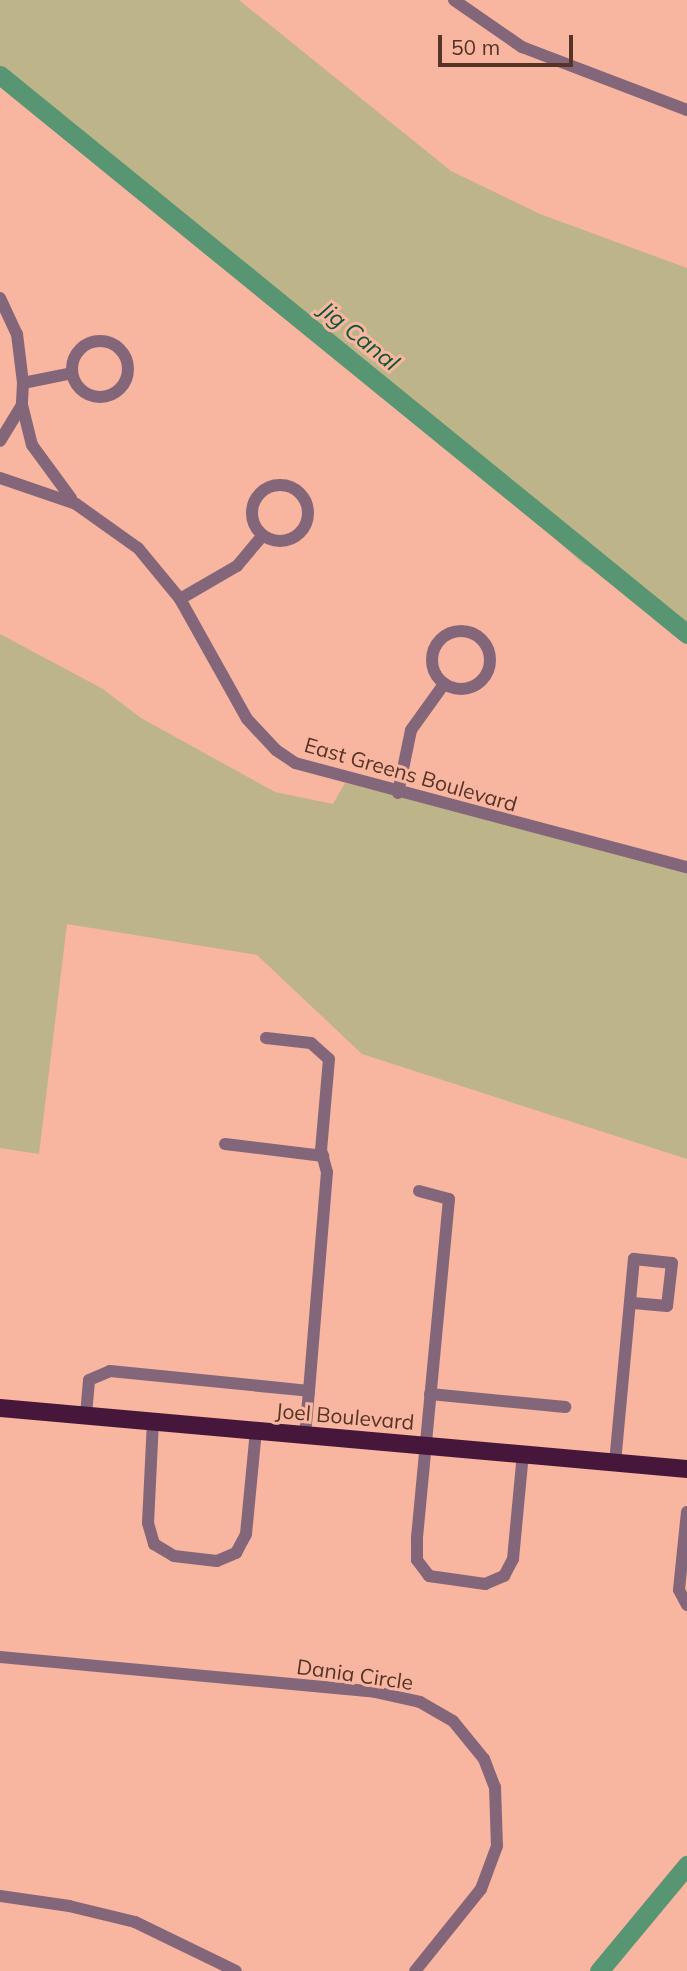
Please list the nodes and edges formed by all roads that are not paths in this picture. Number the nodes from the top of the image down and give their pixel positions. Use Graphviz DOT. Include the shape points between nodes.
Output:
graph roads {
  1 [pos="454,0"];
  2 [pos="687,110"];
  3 [pos="0,298"];
  4 [pos="72,373"];
  5 [pos="23,383"];
  6 [pos="22,405"];
  7 [pos="0,441"];
  8 [pos="0,478"];
  9 [pos="76,504"];
  10 [pos="263,535"];
  11 [pos="180,599"];
  12 [pos="444,684"];
  13 [pos="397,793"];
  14 [pos="687,867"];
  15 [pos="266,1038"];
  16 [pos="225,1144"];
  17 [pos="323,1156"];
  18 [pos="419,1191"];
  19 [pos="630,1303"];
  20 [pos="309,1391"];
  21 [pos="430,1394"];
  22 [pos="565,1407"];
  23 [pos="0,1408"];
  24 [pos="86,1415"];
  25 [pos="153,1421"];
  26 [pos="256,1430"];
  27 [pos="305,1435"];
  28 [pos="425,1445"];
  29 [pos="523,1454"];
  30 [pos="615,1463"];
  31 [pos="687,1469"];
  32 [pos="687,1512"];
  33 [pos="687,1605"];
  34 [pos="0,1657"];
  35 [pos="0,1896"];
  36 [pos="236,1971"];
  37 [pos="415,1971"];
  1 -- 2 [label="street" via="522,47"];
  3 -- 5 [label="street" via="17,334"];
  4 -- 4 [label="street" via="89,396 109,396 124,385 128,366 121,350 96,341 75,356"];
  4 -- 5 [label="street"];
  5 -- 6 [label="street"];
  6 -- 7 [label="street"];
  6 -- 9 [label="street, East Greens Boulevard" via="32,445 52,478"];
  8 -- 9 [label="street, East Greens Boulevard"];
  9 -- 11 [label="street, East Greens Boulevard" via="138,548"];
  10 -- 10 [label="street" via="280,541 303,529 307,503 296,489 277,485 255,500 253,519"];
  10 -- 11 [label="street" via="237,566"];
  11 -- 13 [label="street, East Greens Boulevard" via="234,700 276,750 317,772"];
  12 -- 12 [label="street" via="462,689 485,676 490,658 476,635 457,631 440,640 432,658"];
  12 -- 13 [label="street" via="411,730"];
  13 -- 14 [label="street, East Greens Boulevard"];
  15 -- 17 [label="street" via="311,1043 329,1059"];
  16 -- 17 [label="street"];
  17 -- 20 [label="street" via="327,1172"];
  18 -- 21 [label="street" via="449,1199"];
  19 -- 19 [label="street" via="634,1259 672,1263 667,1306"];
  19 -- 30 [label="street"];
  20 -- 24 [label="street" via="110,1371 89,1380"];
  20 -- 27 [label="street"];
  21 -- 22 [label="street"];
  21 -- 28 [label="street"];
  23 -- 24 [label="main road, Joel Boulevard"];
  24 -- 25 [label="main road, Joel Boulevard"];
  25 -- 26 [label="main road, Joel Boulevard"];
  25 -- 26 [label="street" via="148,1523 155,1545 174,1556 217,1561 236,1553 246,1534"];
  26 -- 27 [label="main road, Joel Boulevard"];
  27 -- 28 [label="main road, Joel Boulevard"];
  28 -- 29 [label="main road, Joel Boulevard"];
  28 -- 29 [label="street" via="417,1560 429,1576 448,1582 485,1584 504,1576 513,1559"];
  29 -- 30 [label="main road, Joel Boulevard"];
  30 -- 31 [label="main road, Joel Boulevard"];
  32 -- 33 [label="street" via="679,1590"];
  34 -- 37 [label="street, Dania Circle" via="375,1692 420,1702 453,1721 484,1759 495,1787 497,1846 481,1889"];
  35 -- 36 [label="street" via="135,1922"];
}
